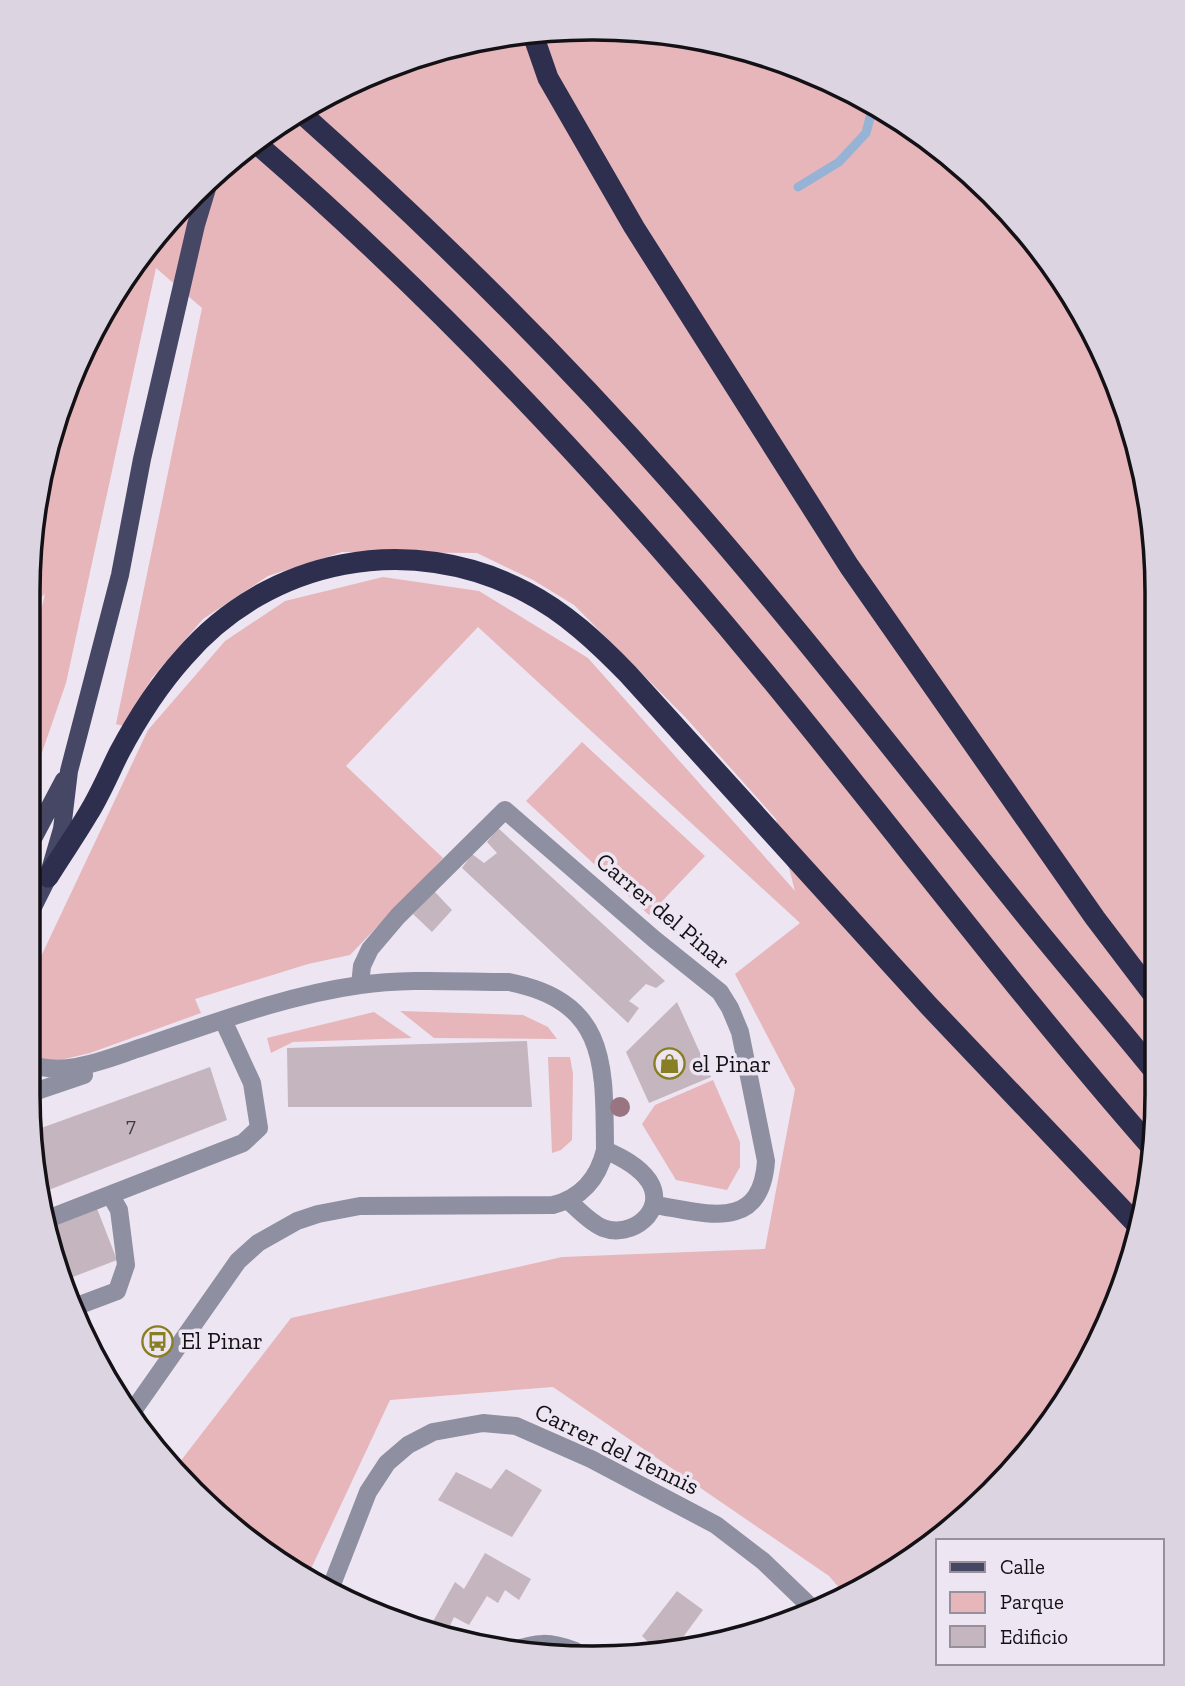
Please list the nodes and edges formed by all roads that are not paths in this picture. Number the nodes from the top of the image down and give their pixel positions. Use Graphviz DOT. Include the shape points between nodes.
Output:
graph roads {
  1 [pos="535,43"];
  2 [pos="308,119"];
  3 [pos="263,149"];
  4 [pos="203,201"];
  5 [pos="69,771"];
  6 [pos="40,825"];
  7 [pos="48,877"];
  8 [pos="40,893"];
  9 [pos="360,985"];
  10 [pos="1145,985"];
  11 [pos="223,1020"];
  12 [pos="123,1054"];
  13 [pos="1145,1059"];
  14 [pos="40,1068"];
  15 [pos="40,1090"];
  16 [pos="1143,1137"];
  17 [pos="605,1150"];
  18 [pos="111,1196"];
  19 [pos="569,1201"];
  20 [pos="655,1205"];
  21 [pos="55,1217"];
  22 [pos="1130,1217"];
  23 [pos="82,1304"];
  24 [pos="137,1405"];
  25 [pos="333,1581"];
  26 [pos="807,1603"];
  27 [pos="535,1643"];
  28 [pos="555,1645"];
  1 -- 10 [label="highway" via="548,78 634,227 849,566"];
  2 -- 13 [label="highway" via="516,317 672,483"];
  3 -- 16 [label="highway" via="398,272 640,525"];
  4 -- 5 [label="main road" via="142,459 120,575"];
  5 -- 6 [label="main road"];
  5 -- 7 [label="main road" via="62,829"];
  7 -- 8 [label="main road"];
  7 -- 22 [label="highway" via="89,813 144,710 185,656 233,611 298,576 364,561 426,562 496,579 547,605 619,664 929,1006"];
  9 -- 11 [label="street" via="298,997"];
  9 -- 17 [label="street" via="509,982 557,997 582,1020 597,1047 602,1064"];
  9 -- 20 [label="street, Carrer del Pinar" via="370,949 505,810 720,992 740,1032 766,1161 759,1194 749,1205 716,1215"];
  11 -- 12 [label="street"];
  11 -- 18 [label="street" via="252,1083 259,1128 243,1143"];
  12 -- 14 [label="street" via="60,1070"];
  12 -- 15 [label="street" via="88,1073"];
  17 -- 19 [label="street" via="594,1178"];
  17 -- 20 [label="street" via="648,1178"];
  18 -- 21 [label="street"];
  18 -- 23 [label="street" via="119,1210 127,1265 117,1291"];
  19 -- 20 [label="street" via="601,1227 613,1230 636,1225"];
  19 -- 24 [label="street" via="537,1206 360,1206 297,1221 258,1243 238,1261"];
  25 -- 26 [label="street, Carrer del Tennis" via="368,1492 387,1463 433,1432 483,1423 516,1426 591,1459 716,1525"];
  27 -- 28 [label="street"];
}
